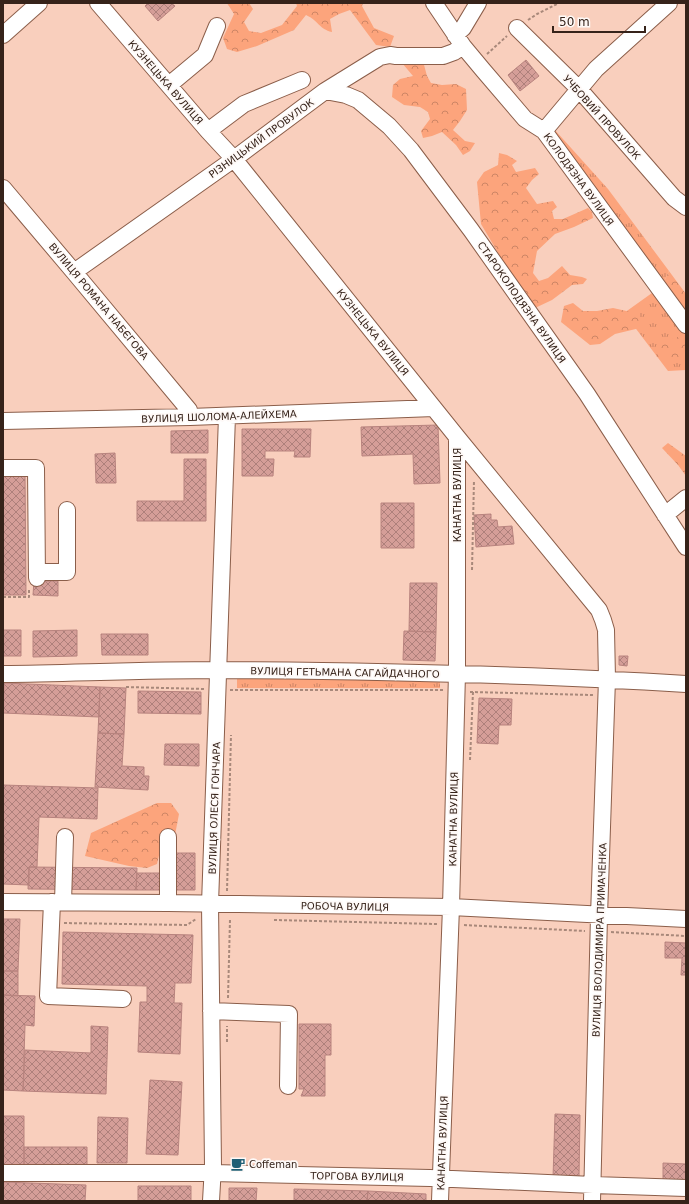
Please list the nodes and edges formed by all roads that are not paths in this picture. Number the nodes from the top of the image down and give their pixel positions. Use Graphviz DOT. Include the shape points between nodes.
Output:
graph roads {
  1 [pos="39,3"];
  2 [pos="98,3"];
  3 [pos="434,3"];
  4 [pos="478,3"];
  5 [pos="669,3"];
  6 [pos="217,26"];
  7 [pos="517,28"];
  8 [pos="3,35"];
  9 [pos="459,40"];
  10 [pos="302,80"];
  11 [pos="169,85"];
  12 [pos="579,89"];
  13 [pos="325,91"];
  14 [pos="208,131"];
  15 [pos="544,131"];
  16 [pos="234,159"];
  17 [pos="3,188"];
  18 [pos="686,207"];
  19 [pos="74,272"];
  20 [pos="686,325"];
  21 [pos="434,408"];
  22 [pos="227,416"];
  23 [pos="190,417"];
  24 [pos="3,421"];
  25 [pos="456,437"];
  26 [pos="3,468"];
  27 [pos="686,498"];
  28 [pos="67,510"];
  29 [pos="666,515"];
  30 [pos="686,547"];
  31 [pos="218,670"];
  32 [pos="457,673"];
  33 [pos="3,674"];
  34 [pos="607,679"];
  35 [pos="686,684"];
  36 [pos="65,837"];
  37 [pos="168,837"];
  38 [pos="3,902"];
  39 [pos="168,903"];
  40 [pos="451,907"];
  41 [pos="56,911"];
  42 [pos="210,911"];
  43 [pos="599,916"];
  44 [pos="686,919"];
  45 [pos="122,999"];
  46 [pos="211,1011"];
  47 [pos="288,1086"];
  48 [pos="3,1173"];
  49 [pos="212,1173"];
  50 [pos="440,1178"];
  51 [pos="686,1188"];
  52 [pos="592,1193"];
  53 [pos="211,1201"];
  54 [pos="440,1201"];
  1 -- 8 [label="street"];
  2 -- 11 [label="street, КУЗНЕЦЬКА ВУЛИЦЯ"];
  3 -- 9 [label="street, КОЛОДЯЗНА ВУЛИЦЯ"];
  4 -- 9 [label="street, РІЗНИЦЬКИЙ ПРОВУЛОК"];
  5 -- 12 [label="street" via="596,69"];
  6 -- 11 [label="street" via="205,55"];
  7 -- 12 [label="street, УЧБОВИЙ ПРОВУЛОК"];
  9 -- 13 [label="street, РІЗНИЦЬКИЙ ПРОВУЛОК" via="454,52 443,56 380,57"];
  9 -- 15 [label="street, КОЛОДЯЗНА ВУЛИЦЯ" via="525,119"];
  10 -- 14 [label="street" via="244,104"];
  11 -- 14 [label="street, КУЗНЕЦЬКА ВУЛИЦЯ"];
  12 -- 15 [label="street"];
  12 -- 18 [label="street, УЧБОВИЙ ПРОВУЛОК" via="674,198"];
  13 -- 16 [label="street, РІЗНИЦЬКИЙ ПРОВУЛОК"];
  13 -- 29 [label="street, СТАРОКОЛОДЯЗНА ВУЛИЦЯ" via="358,100 389,126 411,150 587,394"];
  14 -- 16 [label="street, КУЗНЕЦЬКА ВУЛИЦЯ"];
  15 -- 20 [label="street, КОЛОДЯЗНА ВУЛИЦЯ"];
  16 -- 19 [label="street, РІЗНИЦЬКИЙ ПРОВУЛОК"];
  16 -- 21 [label="street, КУЗНЕЦЬКА ВУЛИЦЯ"];
  17 -- 19 [label="street, ВУЛИЦЯ РОМАНА НАБЄГОВА"];
  19 -- 23 [label="street, ВУЛИЦЯ РОМАНА НАБЄГОВА" via="189,410"];
  21 -- 22 [label="street, ВУЛИЦЯ ШОЛОМА-АЛЕЙХЕМА"];
  21 -- 25 [label="street, КУЗНЕЦЬКА ВУЛИЦЯ"];
  22 -- 23 [label="street, ВУЛИЦЯ ШОЛОМА-АЛЕЙХЕМА"];
  22 -- 31 [label="street, ВУЛИЦЯ ОЛЕСЯ ГОНЧАРА"];
  23 -- 24 [label="street, ВУЛИЦЯ ШОЛОМА-АЛЕЙХЕМА"];
  25 -- 32 [label="street, КАНАТНА ВУЛИЦЯ"];
  25 -- 34 [label="street, КУЗНЕЦЬКА ВУЛИЦЯ" via="599,610 606,630"];
  26 -- 28 [label="street" via="36,468 34,579 67,572"];
  27 -- 29 [label="street"];
  29 -- 30 [label="street, СТАРОКОЛОДЯЗНА ВУЛИЦЯ"];
  31 -- 32 [label="street, ВУЛИЦЯ ГЕТЬМАНА САГАЙДАЧНОГО"];
  31 -- 33 [label="street, ВУЛИЦЯ ГЕТЬМАНА САГАЙДАЧНОГО"];
  31 -- 42 [label="street, ВУЛИЦЯ ОЛЕСЯ ГОНЧАРА"];
  32 -- 34 [label="street, ВУЛИЦЯ ГЕТЬМАНА САГАЙДАЧНОГО"];
  32 -- 40 [label="street, КАНАТНА ВУЛИЦЯ"];
  34 -- 35 [label="street, ВУЛИЦЯ ГЕТЬМАНА САГАЙДАЧНОГО"];
  34 -- 43 [label="street, ВУЛИЦЯ ВОЛОДИМИРА ПРИМАЧЕНКА"];
  36 -- 41 [label="street"];
  37 -- 39 [label="street"];
  38 -- 41 [label="street, РОБОЧА ВУЛИЦЯ"];
  39 -- 41 [label="street, РОБОЧА ВУЛИЦЯ"];
  39 -- 42 [label="street, РОБОЧА ВУЛИЦЯ"];
  40 -- 42 [label="street, РОБОЧА ВУЛИЦЯ"];
  40 -- 43 [label="street, РОБОЧА ВУЛИЦЯ"];
  40 -- 50 [label="street, КАНАТНА ВУЛИЦЯ"];
  41 -- 45 [label="street" via="48,996"];
  42 -- 46 [label="street, ВУЛИЦЯ ОЛЕСЯ ГОНЧАРА"];
  43 -- 44 [label="street, РОБОЧА ВУЛИЦЯ"];
  43 -- 52 [label="street, ВУЛИЦЯ ВОЛОДИМИРА ПРИМАЧЕНКА"];
  46 -- 47 [label="street" via="289,1014"];
  46 -- 49 [label="street, ВУЛИЦЯ ОЛЕСЯ ГОНЧАРА"];
  48 -- 49 [label="street, ТОРГОВА ВУЛИЦЯ"];
  49 -- 50 [label="street, ТОРГОВА ВУЛИЦЯ"];
  49 -- 53 [label="street, ВУЛИЦЯ ОЛЕСЯ ГОНЧАРА"];
  50 -- 52 [label="street, ТОРГОВА ВУЛИЦЯ"];
  50 -- 54 [label="street, КАНАТНА ВУЛИЦЯ"];
  51 -- 52 [label="street, ТОРГОВА ВУЛИЦЯ"];
}
